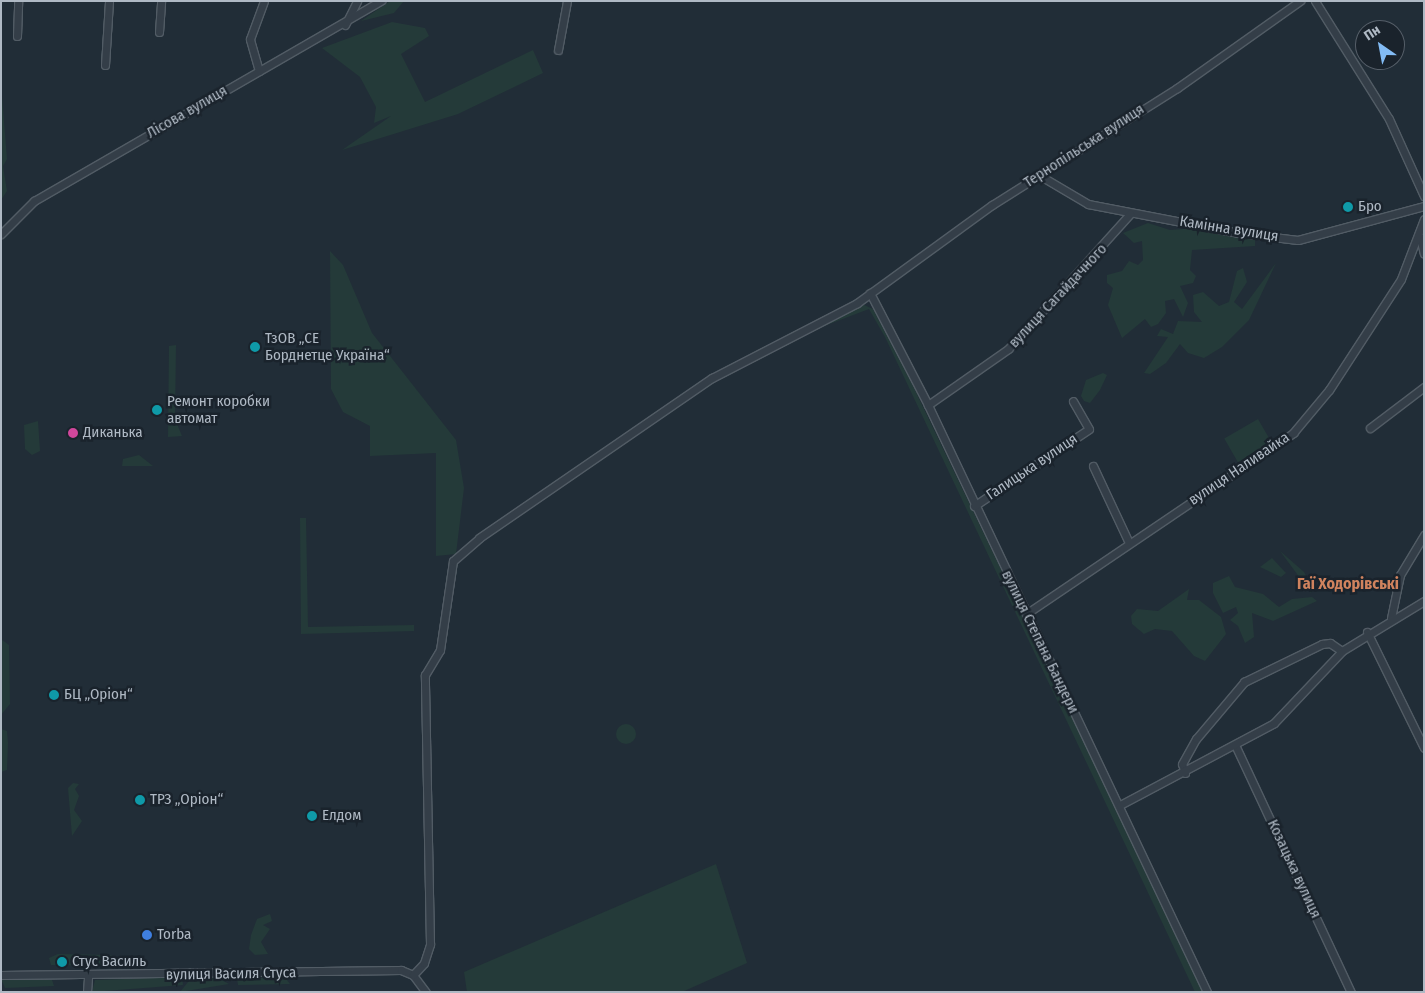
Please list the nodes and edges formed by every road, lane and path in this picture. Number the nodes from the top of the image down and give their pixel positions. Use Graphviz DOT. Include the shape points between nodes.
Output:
graph roads {
  1 [pos="18,1"];
  2 [pos="109,1"];
  3 [pos="161,1"];
  4 [pos="264,1"];
  5 [pos="357,1"];
  6 [pos="381,1"];
  7 [pos="567,1"];
  8 [pos="1300,1"];
  9 [pos="1314,1"];
  10 [pos="345,25"];
  11 [pos="159,32"];
  12 [pos="16,36"];
  13 [pos="558,50"];
  14 [pos="105,65"];
  15 [pos="259,71"];
  16 [pos="1039,175"];
  17 [pos="1424,196"];
  18 [pos="1424,206"];
  19 [pos="1130,214"];
  20 [pos="1424,219"];
  21 [pos="1,234"];
  22 [pos="1420,237"];
  23 [pos="1424,254"];
  24 [pos="870,292"];
  25 [pos="1424,387"];
  26 [pos="1073,401"];
  27 [pos="928,405"];
  28 [pos="1370,428"];
  29 [pos="1093,466"];
  30 [pos="974,506"];
  31 [pos="1424,534"];
  32 [pos="1129,543"];
  33 [pos="1424,601"];
  34 [pos="1026,614"];
  35 [pos="1391,618"];
  36 [pos="1367,632"];
  37 [pos="1342,651"];
  38 [pos="1236,747"];
  39 [pos="1424,748"];
  40 [pos="1185,773"];
  41 [pos="1120,805"];
  42 [pos="1,975"];
  43 [pos="413,975"];
  44 [pos="88,977"];
  45 [pos="87,992"];
  46 [pos="426,992"];
  47 [pos="1207,992"];
  48 [pos="1351,992"];
  1 -- 12 [label="street"];
  2 -- 14 [label="street"];
  3 -- 11 [label="street"];
  4 -- 15 [label="street" via="250,39"];
  5 -- 10 [label="street"];
  6 -- 10 [label="street, Лісова вулиця"];
  7 -- 13 [label="street"];
  8 -- 16 [label="street, Тернопільська вулиця"];
  9 -- 17 [label="street" via="1389,119"];
  10 -- 15 [label="street, Лісова вулиця"];
  15 -- 21 [label="street, Лісова вулиця" via="34,201"];
  16 -- 19 [label="street, Камінна вулиця" via="1080,201"];
  16 -- 24 [label="street, Тернопільська вулиця"];
  18 -- 19 [label="street, Камінна вулиця" via="1298,240"];
  19 -- 27 [label="street, вулиця Сагайдачного" via="1008,349"];
  20 -- 22 [label="street, вулиця Наливайка"];
  22 -- 23 [label="street"];
  22 -- 32 [label="street, вулиця Наливайка" via="1375,322 1293,433"];
  24 -- 27 [label="street, вулиця Степана Бандери"];
  24 -- 43 [label="street, Тернопільська вулиця" via="712,378 479,538 453,561 440,650 425,675 430,944 424,964"];
  25 -- 28 [label="street"];
  26 -- 30 [label="street, Галицька вулиця" via="1089,429"];
  27 -- 30 [label="street, вулиця Степана Бандери"];
  29 -- 32 [label="street"];
  30 -- 34 [label="street, вулиця Степана Бандери"];
  31 -- 35 [label="street" via="1400,575"];
  32 -- 34 [label="street, вулиця Наливайка"];
  33 -- 35 [label="street"];
  34 -- 41 [label="street, вулиця Степана Бандери"];
  35 -- 36 [label="street"];
  36 -- 37 [label="street"];
  36 -- 39 [label="street"];
  37 -- 38 [label="street" via="1274,723"];
  37 -- 40 [label="street" via="1330,643 1322,644 1244,682 1196,739 1182,764"];
  38 -- 40 [label="street"];
  38 -- 48 [label="street, Козацька вулиця"];
  40 -- 41 [label="street"];
  41 -- 47 [label="street, вулиця Степана Бандери"];
  42 -- 44 [label="street, вулиця Василя Стуса"];
  43 -- 44 [label="street, вулиця Василя Стуса" via="401,970"];
  43 -- 46 [label="street"];
  44 -- 45 [label="street"];
}
